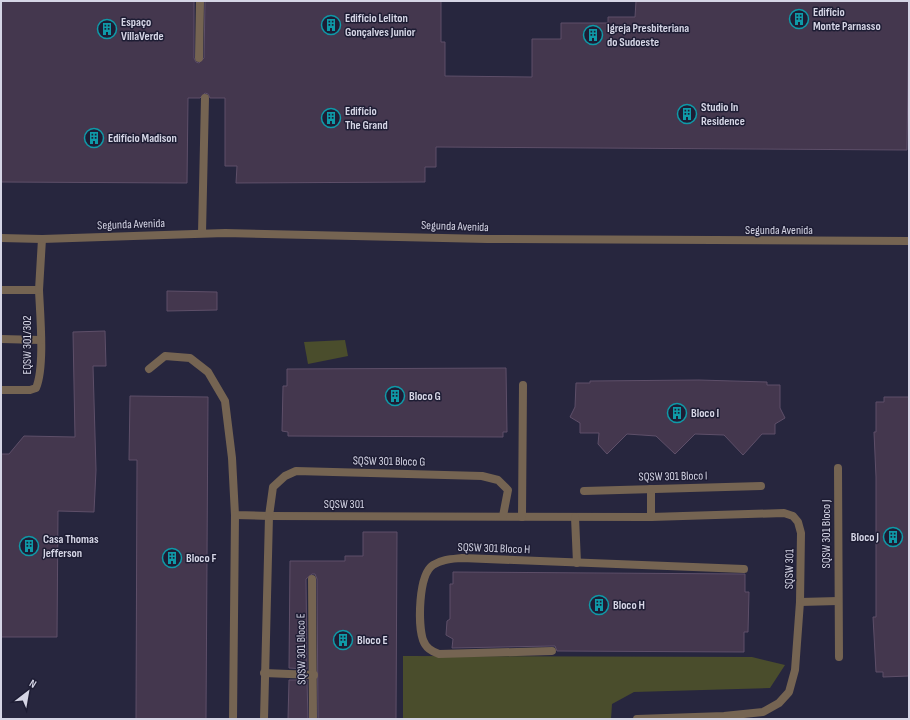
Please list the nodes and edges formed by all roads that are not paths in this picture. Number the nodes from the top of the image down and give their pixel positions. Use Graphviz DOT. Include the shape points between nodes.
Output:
graph roads {
  1 [pos="200,1"];
  2 [pos="199,58"];
  3 [pos="205,98"];
  4 [pos="202,233"];
  5 [pos="1,238"];
  6 [pos="42,239"];
  7 [pos="909,242"];
  8 [pos="1,290"];
  9 [pos="39,290"];
  10 [pos="1,339"];
  11 [pos="41,340"];
  12 [pos="149,369"];
  13 [pos="523,385"];
  14 [pos="1,390"];
  15 [pos="838,468"];
  16 [pos="761,486"];
  17 [pos="651,489"];
  18 [pos="584,491"];
  19 [pos="235,515"];
  20 [pos="269,516"];
  21 [pos="504,516"];
  22 [pos="522,516"];
  23 [pos="575,517"];
  24 [pos="652,517"];
  25 [pos="577,563"];
  26 [pos="744,569"];
  27 [pos="312,579"];
  28 [pos="838,601"];
  29 [pos="800,602"];
  30 [pos="552,651"];
  31 [pos="839,657"];
  32 [pos="264,673"];
  33 [pos="314,675"];
  34 [pos="723,717"];
  35 [pos="233,719"];
  36 [pos="264,719"];
  37 [pos="313,719"];
  38 [pos="637,719"];
  1 -- 2 [label="street"];
  3 -- 4 [label="street"];
  4 -- 6 [label="street, Segunda Avenida"];
  4 -- 7 [label="street, Segunda Avenida" via="503,240"];
  5 -- 6 [label="street, Segunda Avenida"];
  6 -- 9 [label="street, EQSW 301/302"];
  8 -- 9 [label="street"];
  9 -- 11 [label="street, EQSW 301/302"];
  10 -- 11 [label="street"];
  11 -- 14 [label="street, EQSW 301/302" via="39,381 36,388"];
  12 -- 19 [label="street" via="165,356 190,358 208,372 225,401"];
  13 -- 22 [label="street"];
  15 -- 28 [label="street, SQSW 301 Bloco J"];
  16 -- 17 [label="street, SQSW 301 Bloco I"];
  17 -- 18 [label="street, SQSW 301 Bloco I"];
  17 -- 24 [label="street"];
  19 -- 20 [label="street, SQSW 301"];
  19 -- 35 [label="street"];
  20 -- 21 [label="street, SQSW 301"];
  20 -- 21 [label="street, SQSW 301 Bloco G" via="273,486 296,471 482,476 498,480 508,490"];
  20 -- 32 [label="street"];
  21 -- 22 [label="street, SQSW 301"];
  22 -- 23 [label="street, SQSW 301"];
  23 -- 24 [label="street, SQSW 301"];
  23 -- 25 [label="street"];
  24 -- 29 [label="street, SQSW 301" via="784,513 792,516 798,522 801,534"];
  25 -- 26 [label="street, SQSW 301 Bloco H"];
  25 -- 30 [label="street, SQSW 301 Bloco H" via="446,559 432,566 425,575 421,587 423,639 432,652 439,654"];
  27 -- 33 [label="street, SQSW 301 Bloco E"];
  28 -- 29 [label="street"];
  28 -- 31 [label="street, SQSW 301 Bloco J"];
  29 -- 34 [label="street, SQSW 301" via="795,670 789,692 779,703 764,712"];
  32 -- 33 [label="street"];
  32 -- 36 [label="street"];
  33 -- 37 [label="street, SQSW 301 Bloco E"];
  34 -- 38 [label="street, SQSW 301"];
}
